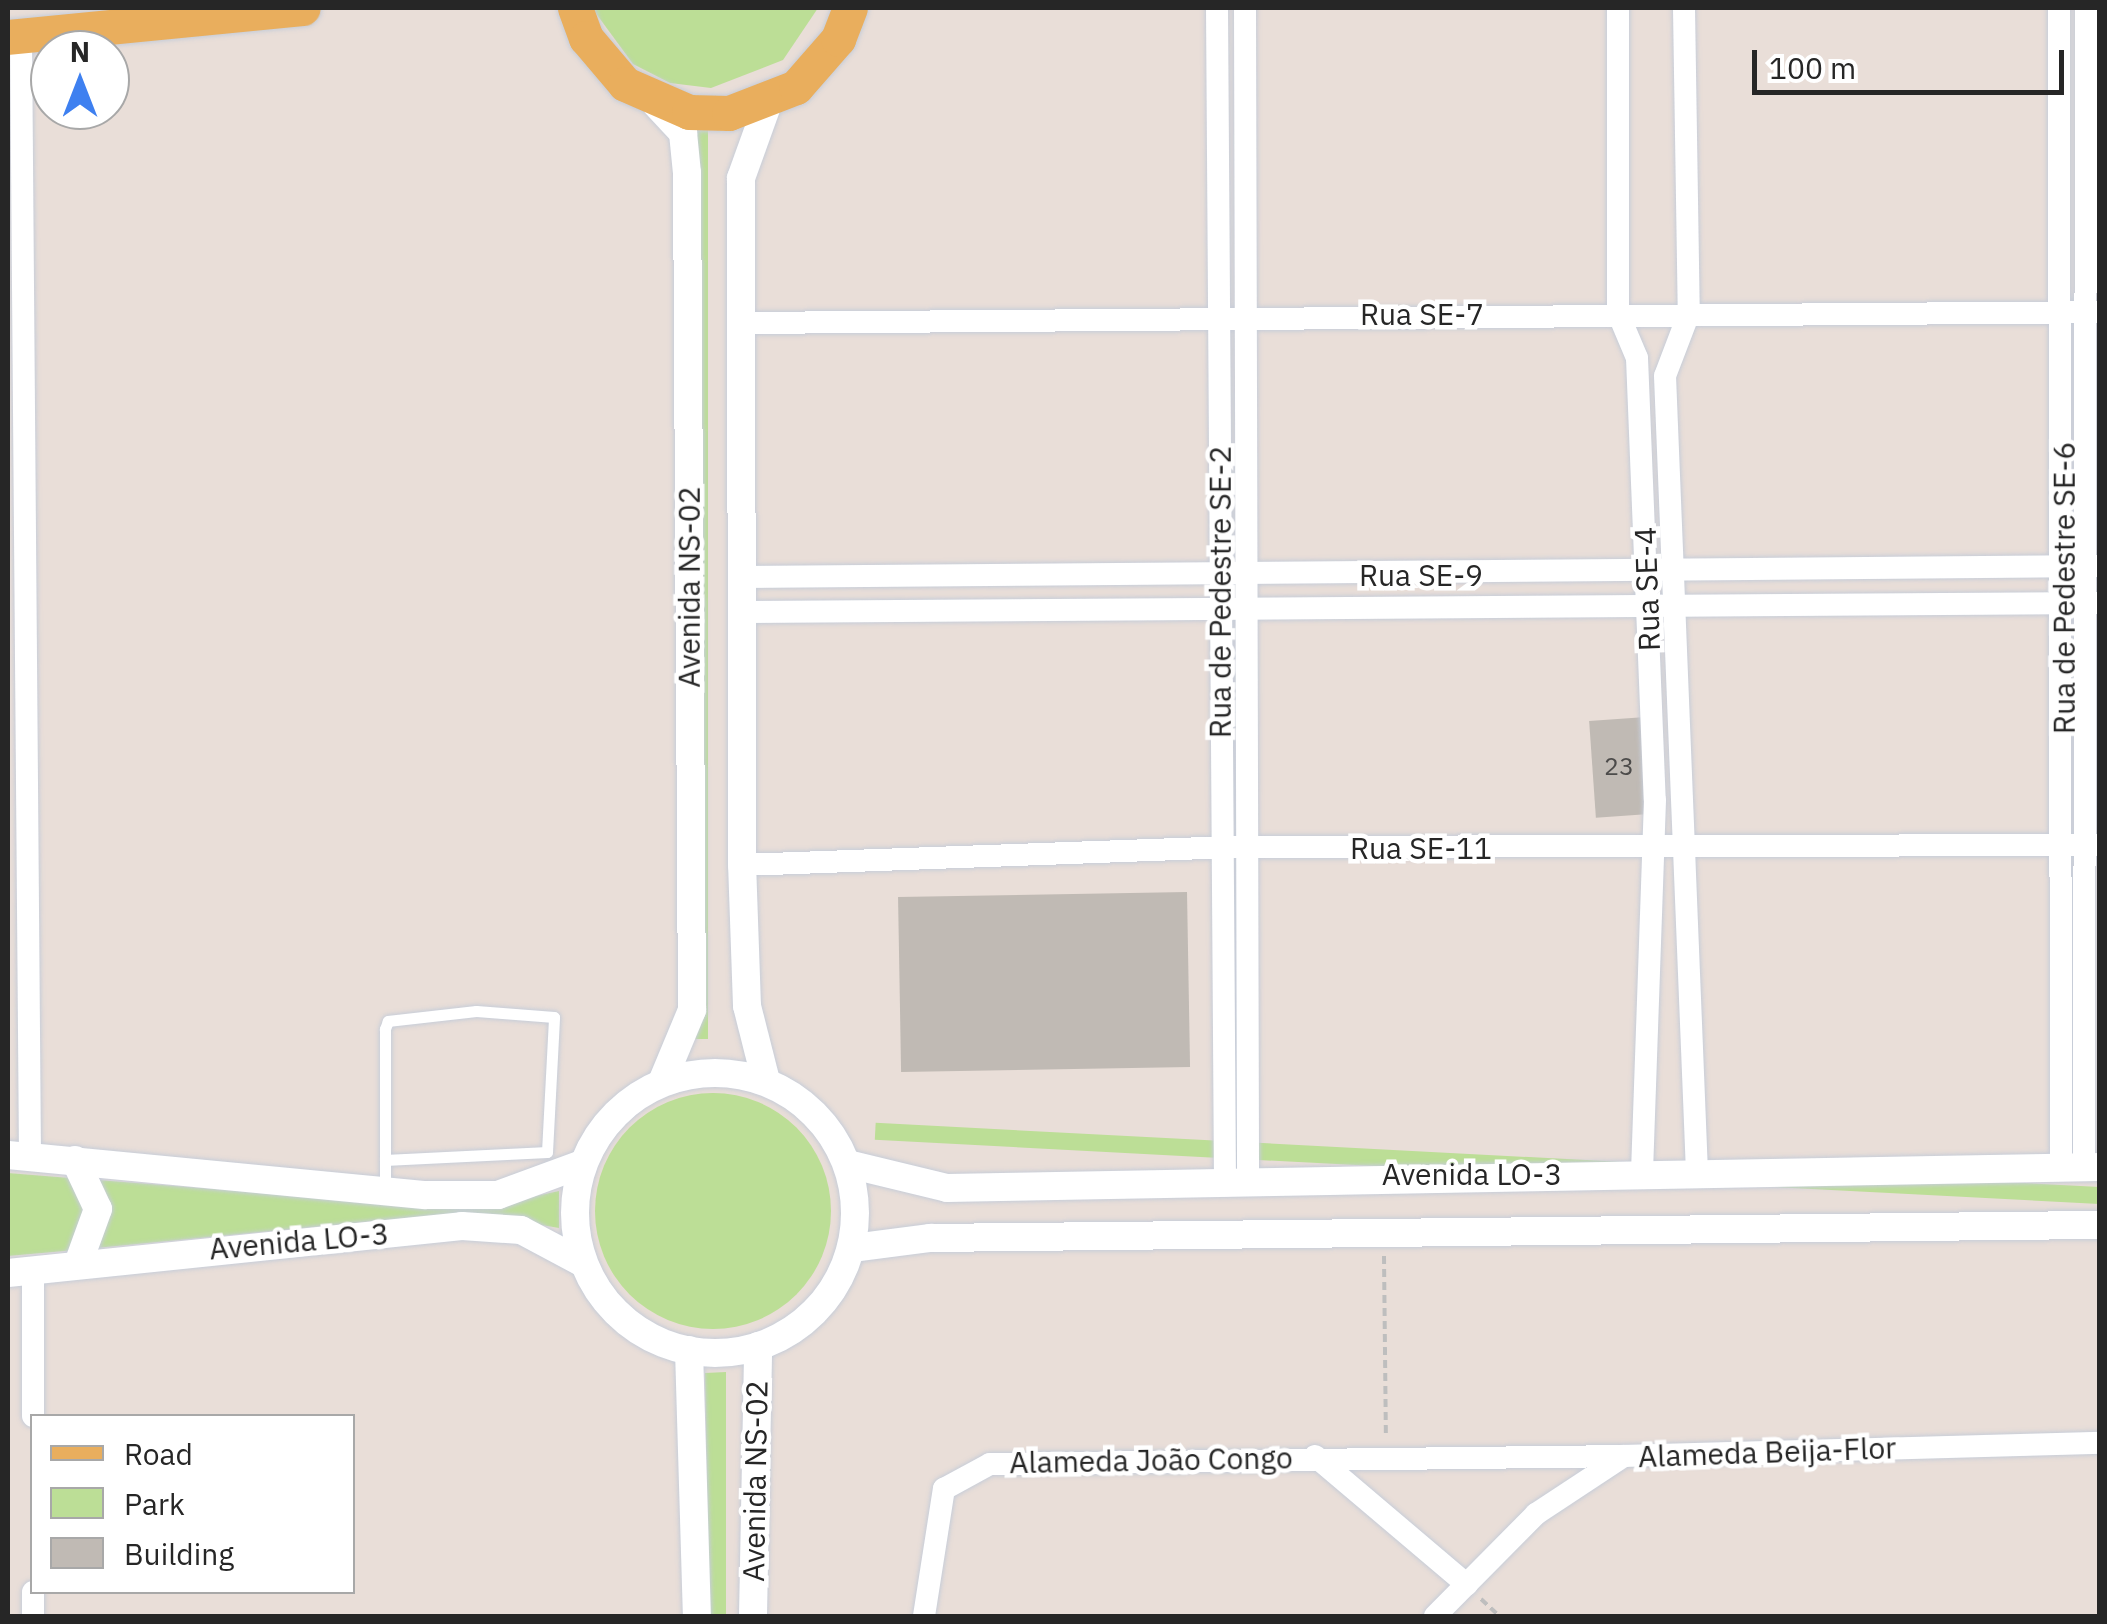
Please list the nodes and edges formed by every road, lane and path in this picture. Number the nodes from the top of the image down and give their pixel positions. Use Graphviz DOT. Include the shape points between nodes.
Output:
graph roads {
  1 [pos="303,8"];
  2 [pos="572,8"];
  3 [pos="853,8"];
  4 [pos="1217,8"];
  5 [pos="1246,8"];
  6 [pos="1618,8"];
  7 [pos="1684,8"];
  8 [pos="2060,8"];
  9 [pos="2086,8"];
  10 [pos="168,12"];
  11 [pos="14,36"];
  12 [pos="651,100"];
  13 [pos="768,103"];
  14 [pos="15,178"];
  15 [pos="2063,312"];
  16 [pos="2095,312"];
  17 [pos="1618,313"];
  18 [pos="1689,313"];
  19 [pos="1222,314"];
  20 [pos="1246,316"];
  21 [pos="744,323"];
  22 [pos="2064,566"];
  23 [pos="2094,566"];
  24 [pos="1673,569"];
  25 [pos="1647,571"];
  26 [pos="1219,575"];
  27 [pos="1245,575"];
  28 [pos="742,577"];
  29 [pos="1676,602"];
  30 [pos="1648,604"];
  31 [pos="2064,604"];
  32 [pos="2094,604"];
  33 [pos="1231,607"];
  34 [pos="746,612"];
  35 [pos="2084,846"];
  36 [pos="1230,847"];
  37 [pos="1650,850"];
  38 [pos="1684,850"];
  39 [pos="742,865"];
  40 [pos="662,1082"];
  41 [pos="766,1082"];
  42 [pos="19,1156"];
  43 [pos="75,1160"];
  44 [pos="384,1160"];
  45 [pos="582,1164"];
  46 [pos="848,1164"];
  47 [pos="2082,1168"];
  48 [pos="1697,1172"];
  49 [pos="1642,1174"];
  50 [pos="1236,1177"];
  51 [pos="384,1191"];
  52 [pos="2100,1224"];
  53 [pos="1384,1232"];
  54 [pos="852,1248"];
  55 [pos="78,1264"];
  56 [pos="584,1264"];
  57 [pos="20,1273"];
  58 [pos="758,1346"];
  59 [pos="689,1350"];
  60 [pos="33,1414"];
  61 [pos="2100,1443"];
  62 [pos="1316,1456"];
  63 [pos="1386,1456"];
  64 [pos="1624,1456"];
  65 [pos="1467,1585"];
  66 [pos="697,1616"];
  67 [pos="753,1616"];
  68 [pos="924,1616"];
  69 [pos="1434,1616"];
  1 -- 10 [label="main road"];
  2 -- 12 [label="main road" via="603,63"];
  3 -- 13 [label="main road" via="820,66"];
  4 -- 19 [label="street, Rua de Pedestre SE-2"];
  5 -- 20 [label="street, Rua de Pedestre SE-2"];
  6 -- 17 [label="street, Rua SE-4"];
  7 -- 18 [label="street, Rua SE-4"];
  8 -- 15 [label="street, Rua de Pedestre SE-6"];
  9 -- 16 [label="street, Rua de Pedestre SE-6"];
  10 -- 11 [label="main road"];
  11 -- 14 [label="street"];
  12 -- 13 [label="main road" via="716,113"];
  12 -- 40 [label="street, Avenida NS-02" via="684,133 687,173 692,1010"];
  13 -- 21 [label="street, Avenida NS-02" via="741,178"];
  14 -- 42 [label="street"];
  15 -- 16 [label="street, Rua SE-7"];
  15 -- 18 [label="street, Rua SE-7"];
  15 -- 22 [label="street, Rua de Pedestre SE-6"];
  16 -- 23 [label="street, Rua de Pedestre SE-6"];
  17 -- 18 [label="street, Rua SE-7"];
  17 -- 20 [label="street, Rua SE-7"];
  17 -- 25 [label="street, Rua SE-4" via="1637,358"];
  18 -- 24 [label="street, Rua SE-4" via="1665,376"];
  19 -- 20 [label="street, Rua SE-7"];
  19 -- 21 [label="street, Rua SE-7"];
  19 -- 26 [label="street, Rua de Pedestre SE-2"];
  20 -- 27 [label="street, Rua de Pedestre SE-2"];
  21 -- 28 [label="street, Avenida NS-02"];
  22 -- 23 [label="street, Rua SE-9"];
  22 -- 24 [label="street, Rua SE-9"];
  22 -- 31 [label="street, Rua de Pedestre SE-6"];
  23 -- 32 [label="street, Rua de Pedestre SE-6"];
  24 -- 25 [label="street, Rua SE-9"];
  24 -- 29 [label="street, Rua SE-4"];
  25 -- 27 [label="street, Rua SE-9"];
  25 -- 30 [label="street, Rua SE-4"];
  26 -- 27 [label="street, Rua SE-9"];
  26 -- 28 [label="street, Rua SE-9"];
  26 -- 33 [label="street, Rua de Pedestre SE-2"];
  27 -- 33 [label="street, Rua de Pedestre SE-2"];
  28 -- 34 [label="street, Avenida NS-02"];
  29 -- 30 [label="street, Rua SE-9"];
  29 -- 31 [label="street, Rua SE-9"];
  29 -- 38 [label="street, Rua SE-4"];
  30 -- 33 [label="street, Rua SE-9"];
  30 -- 37 [label="street, Rua SE-4"];
  31 -- 32 [label="street, Rua SE-9"];
  31 -- 35 [label="street, Rua de Pedestre SE-6"];
  32 -- 35 [label="street, Rua de Pedestre SE-6"];
  33 -- 34 [label="street, Rua SE-9"];
  33 -- 36 [label="street, Rua de Pedestre SE-2"];
  34 -- 39 [label="street, Avenida NS-02"];
  35 -- 38 [label="street, Rua SE-11"];
  35 -- 47 [label="street, Rua de Pedestre SE-6"];
  36 -- 37 [label="street, Rua SE-11"];
  36 -- 39 [label="street, Rua SE-11"];
  36 -- 50 [label="street, Rua de Pedestre SE-2"];
  37 -- 38 [label="street, Rua SE-11"];
  37 -- 49 [label="street, Rua SE-4"];
  38 -- 48 [label="street, Rua SE-4"];
  39 -- 41 [label="street, Avenida NS-02" via="747,1006"];
  40 -- 41 [label="street" via="714,1072"];
  40 -- 45 [label="street" via="601,1129"];
  41 -- 46 [label="street" via="815,1115"];
  42 -- 43 [label="street, Avenida LO-3"];
  43 -- 51 [label="street, Avenida LO-3"];
  43 -- 55 [label="street" via="98,1209"];
  44 -- 44 [label="lane" via="388,1021 476,1011 554,1016 547,1152"];
  44 -- 51 [label="lane"];
  45 -- 51 [label="street, Avenida LO-3" via="498,1195"];
  45 -- 56 [label="street" via="575,1231"];
  46 -- 50 [label="street, Avenida LO-3" via="947,1188"];
  46 -- 54 [label="street"];
  47 -- 48 [label="street, Avenida LO-3"];
  48 -- 49 [label="street, Avenida LO-3"];
  49 -- 50 [label="street, Avenida LO-3"];
  52 -- 53 [label="street, Avenida LO-3"];
  53 -- 54 [label="street, Avenida LO-3"];
  53 -- 63 [label="path"];
  54 -- 58 [label="street" via="822,1302"];
  55 -- 56 [label="street, Avenida LO-3" via="462,1226 521,1230"];
  55 -- 57 [label="street, Avenida LO-3"];
  56 -- 59 [label="street" via="632,1324"];
  57 -- 60 [label="street"];
  58 -- 59 [label="street"];
  58 -- 67 [label="street, Avenida NS-02"];
  59 -- 66 [label="street, Avenida NS-02"];
  61 -- 64 [label="street, Alameda Beija-Flor"];
  62 -- 63 [label="street, Alameda João Congo"];
  62 -- 65 [label="street"];
  62 -- 68 [label="street, Alameda João Congo" via="1010,1462 963,1475 944,1488 936,1510"];
  63 -- 64 [label="street, Alameda João Congo"];
  64 -- 65 [label="street, Alameda Beija-Flor" via="1536,1514"];
  65 -- 69 [label="street, Alameda Beija-Flor"];
}
